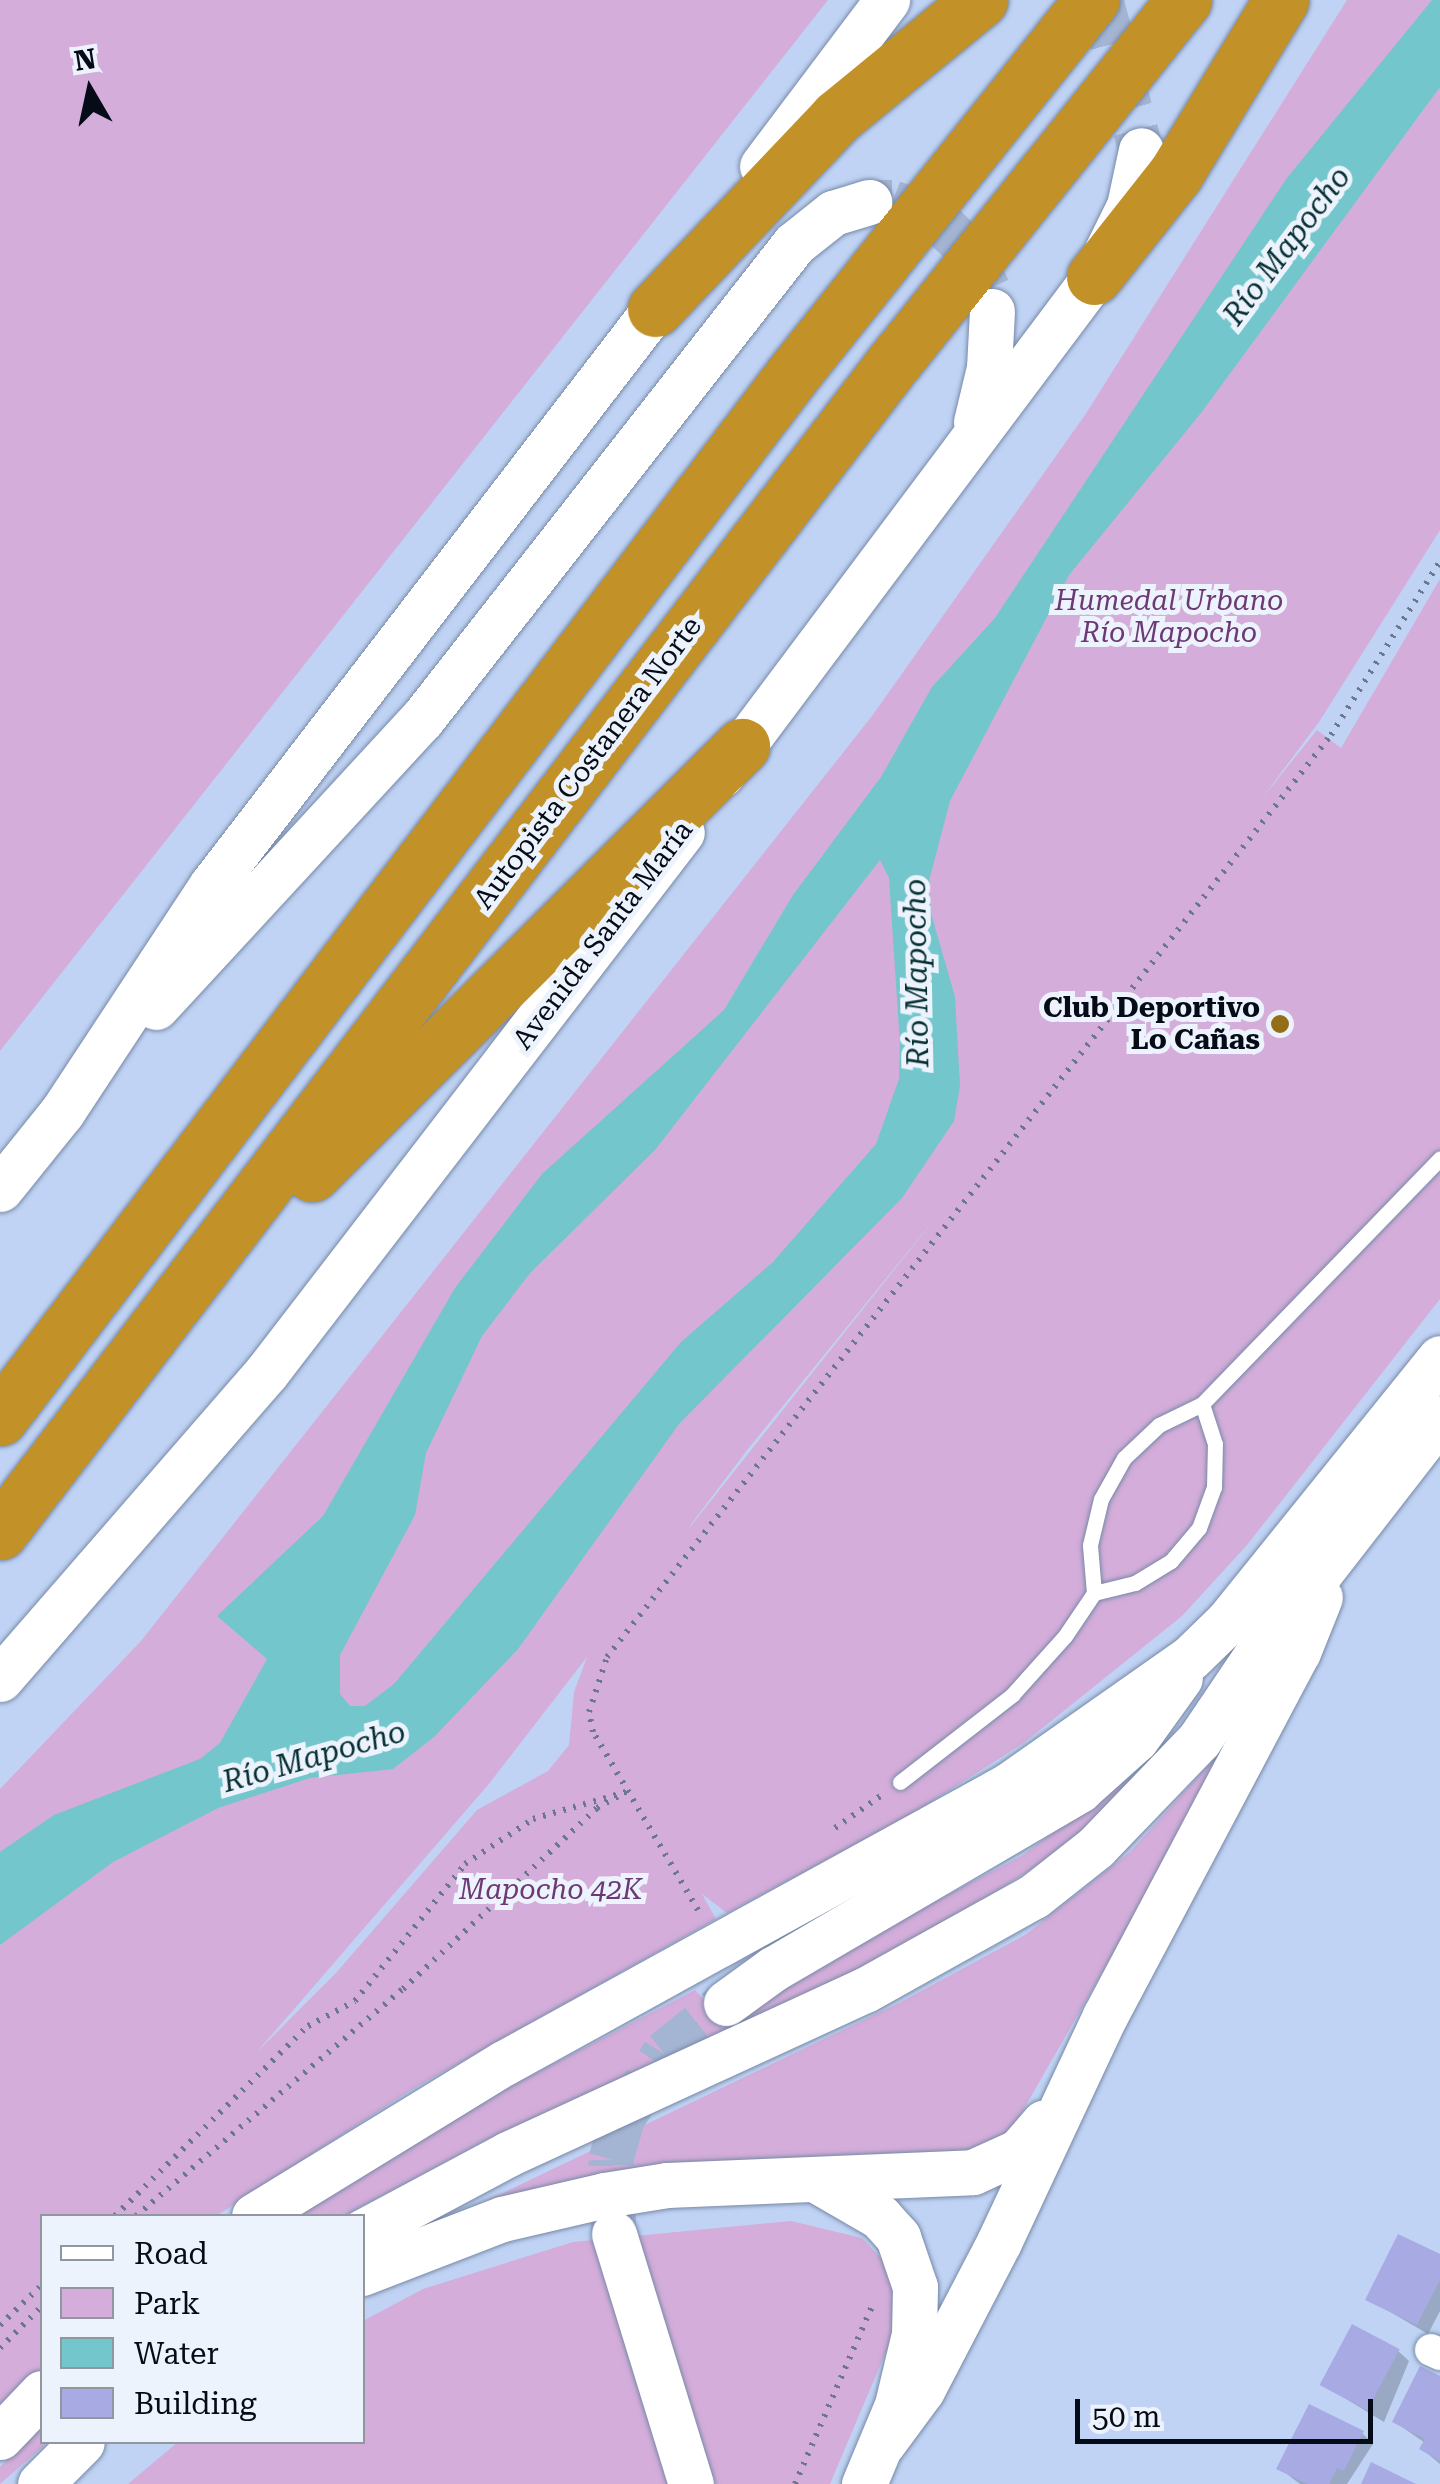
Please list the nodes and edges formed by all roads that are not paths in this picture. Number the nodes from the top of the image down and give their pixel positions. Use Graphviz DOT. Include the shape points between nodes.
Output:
graph roads {
  1 [pos="888,0"];
  2 [pos="980,0"];
  3 [pos="1092,0"];
  4 [pos="1184,0"];
  5 [pos="1281,0"];
  6 [pos="1141,150"];
  7 [pos="869,202"];
  8 [pos="1094,278"];
  9 [pos="655,309"];
  10 [pos="992,311"];
  11 [pos="964,451"];
  12 [pos="742,746"];
  13 [pos="62,1112"];
  14 [pos="1440,1158"];
  15 [pos="0,1189"];
  16 [pos="209,1265"];
  17 [pos="1440,1358"];
  18 [pos="1202,1404"];
  19 [pos="0,1418"];
  20 [pos="1440,1418"];
  21 [pos="0,1532"];
  22 [pos="1339,1550"];
  23 [pos="1094,1593"];
  24 [pos="1190,1658"];
  25 [pos="0,1679"];
  26 [pos="900,1782"];
  27 [pos="726,2003"];
  28 [pos="1068,2093"];
  29 [pos="816,2181"];
  30 [pos="257,2214"];
  31 [pos="365,2230"];
  32 [pos="614,2234"];
  33 [pos="365,2273"];
  34 [pos="40,2395"];
  35 [pos="0,2437"];
  36 [pos="883,2443"];
  37 [pos="80,2444"];
  38 [pos="40,2484"];
  39 [pos="690,2484"];
  40 [pos="864,2484"];
  1 -- 9 [label="main road"];
  2 -- 9 [label="highway" via="837,118"];
  3 -- 19 [label="highway" via="793,374"];
  4 -- 16 [label="highway, Autopista Costanera Norte" via="745,556"];
  5 -- 8 [label="highway" via="1176,173"];
  6 -- 8 [label="main road, Avenida Santa María" via="1130,206"];
  7 -- 13 [label="main road" via="833,214 794,244 422,718"];
  8 -- 11 [label="main road, Avenida Santa María"];
  9 -- 13 [label="main road" via="210,886"];
  10 -- 11 [label="main road" via="984,397"];
  11 -- 12 [label="main road, Avenida Santa María"];
  12 -- 16 [label="highway" via="342,1146"];
  12 -- 25 [label="main road, Avenida Santa María" via="341,1278"];
  13 -- 15 [label="main road"];
  14 -- 18 [label="lane"];
  16 -- 21 [label="highway, Autopista Costanera Norte"];
  17 -- 24 [label="main road" via="1238,1609"];
  18 -- 23 [label="lane" via="1159,1425 1124,1458 1101,1500 1094,1530"];
  18 -- 23 [label="lane" via="1214,1472 1198,1528 1171,1561 1135,1583"];
  20 -- 22 [label="main road"];
  22 -- 28 [label="main road" via="1298,1652"];
  22 -- 31 [label="main road" via="1198,1740 1096,1847 1034,1896 866,1990 508,2154"];
  23 -- 26 [label="lane" via="1012,1695"];
  24 -- 27 [label="main road" via="1136,1740 1079,1790"];
  24 -- 30 [label="main road" via="1009,1785 504,2063"];
  28 -- 29 [label="main road" via="1019,2151 989,2167"];
  28 -- 36 [label="main road" via="922,2390"];
  29 -- 33 [label="main road" via="605,2194 502,2219"];
  29 -- 36 [label="main road" via="880,2217 910,2266 914,2334"];
  32 -- 39 [label="main road"];
  34 -- 35 [label="main road"];
  36 -- 40 [label="main road"];
  37 -- 38 [label="main road"];
}
